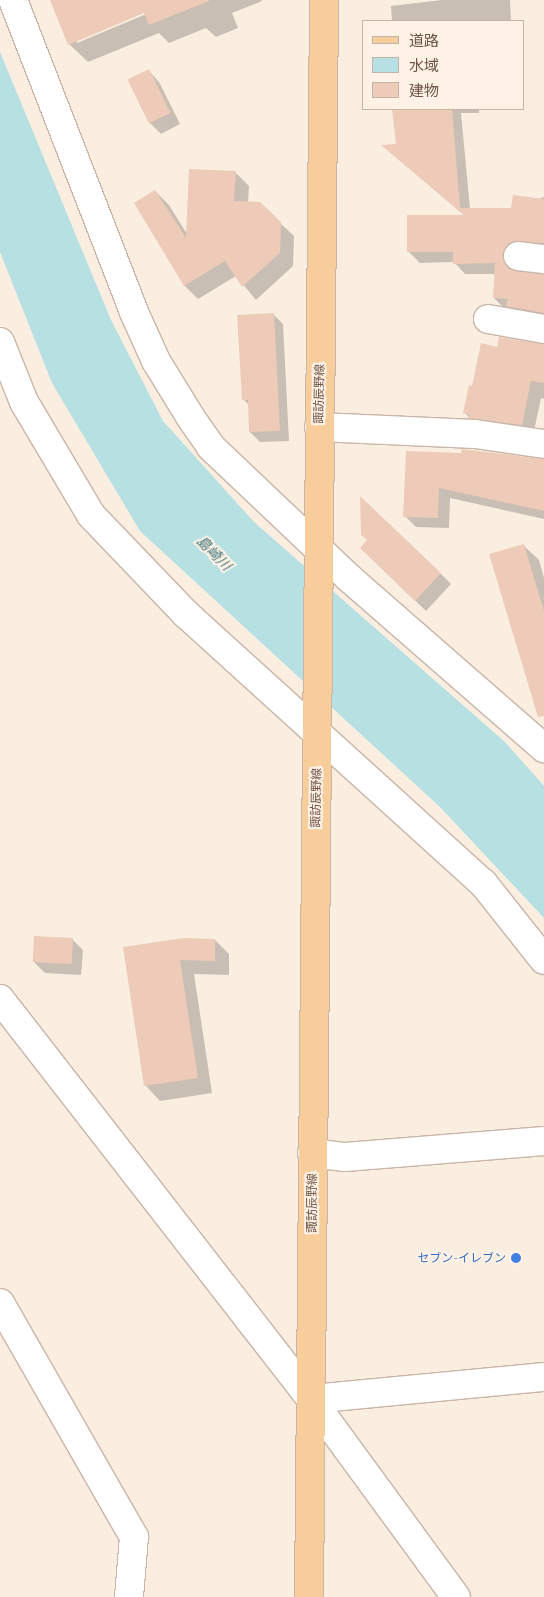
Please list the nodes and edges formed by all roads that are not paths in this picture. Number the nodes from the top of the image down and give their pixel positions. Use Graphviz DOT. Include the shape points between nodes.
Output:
graph roads {
  1 [pos="13,0"];
  2 [pos="324,0"];
  3 [pos="488,319"];
  4 [pos="544,328"];
  5 [pos="0,342"];
  6 [pos="319,427"];
  7 [pos="544,444"];
  8 [pos="320,559"];
  9 [pos="318,726"];
  10 [pos="544,748"];
  11 [pos="544,960"];
  12 [pos="0,998"];
  13 [pos="544,1141"];
  14 [pos="312,1153"];
  15 [pos="0,1303"];
  16 [pos="544,1377"];
  17 [pos="311,1399"];
  18 [pos="129,1597"];
  19 [pos="309,1597"];
  20 [pos="456,1597"];
  1 -- 8 [label="street" via="156,361 212,448"];
  2 -- 6 [label="main road, 諏訪辰野線"];
  3 -- 4 [label="street"];
  5 -- 9 [label="street" via="24,402 91,515 186,614"];
  6 -- 7 [label="street" via="475,434"];
  6 -- 8 [label="main road, 諏訪辰野線"];
  8 -- 9 [label="main road, 諏訪辰野線"];
  8 -- 10 [label="street"];
  9 -- 11 [label="street" via="484,883"];
  9 -- 14 [label="main road, 諏訪辰野線"];
  12 -- 17 [label="street"];
  13 -- 14 [label="street" via="345,1157"];
  14 -- 17 [label="main road, 諏訪辰野線"];
  15 -- 18 [label="street" via="134,1537"];
  16 -- 17 [label="street"];
  17 -- 19 [label="main road, 諏訪辰野線"];
  17 -- 20 [label="street"];
}
